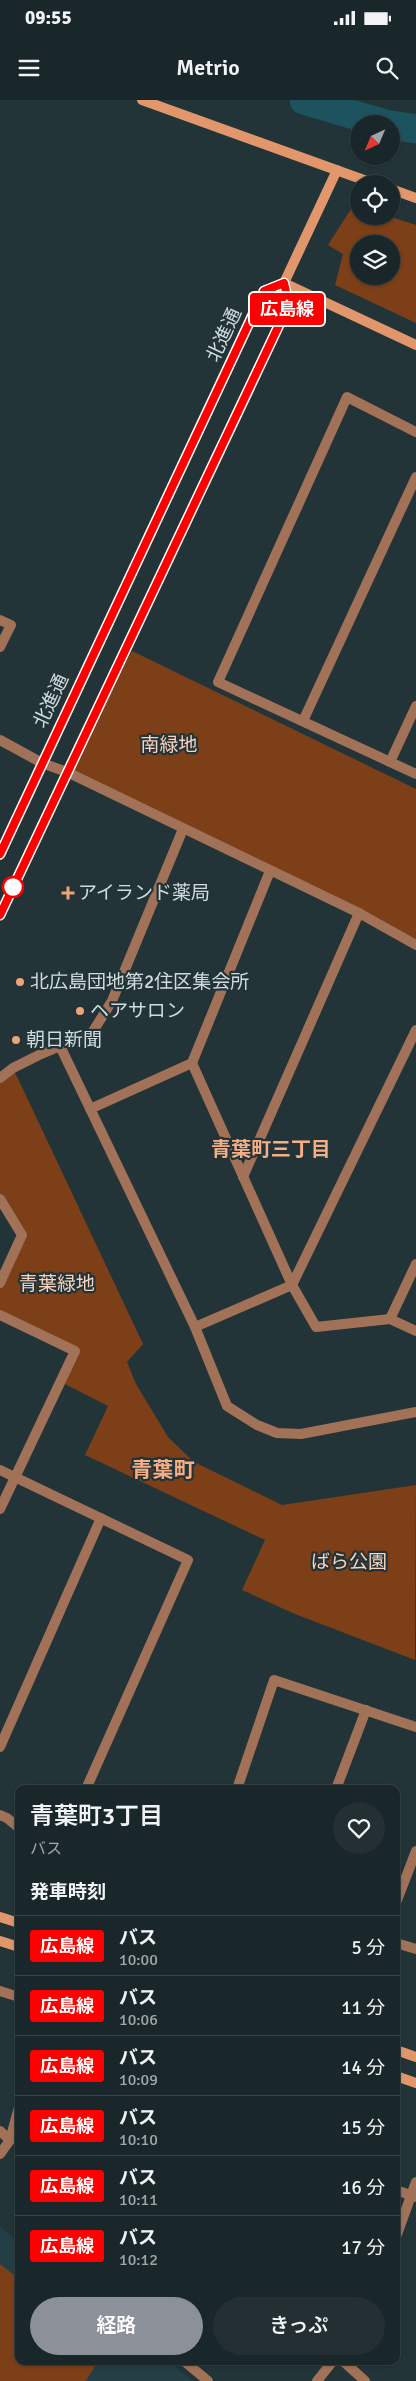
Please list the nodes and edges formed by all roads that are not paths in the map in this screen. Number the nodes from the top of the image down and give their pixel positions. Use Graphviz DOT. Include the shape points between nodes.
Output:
graph roads {
  1 [pos="142,100"];
  2 [pos="337,170"];
  3 [pos="351,175"];
  4 [pos="400,193"];
  5 [pos="416,198"];
  6 [pos="284,283"];
  7 [pos="416,345"];
  8 [pos="416,432"];
  9 [pos="416,477"];
  10 [pos="0,620"];
  11 [pos="0,648"];
  12 [pos="416,706"];
  13 [pos="303,722"];
  14 [pos="0,740"];
  15 [pos="390,762"];
  16 [pos="42,763"];
  17 [pos="67,772"];
  18 [pos="416,774"];
  19 [pos="183,829"];
  20 [pos="0,854"];
  21 [pos="270,871"];
  22 [pos="359,912"];
  23 [pos="0,914"];
  24 [pos="416,945"];
  25 [pos="416,1030"];
  26 [pos="60,1046"];
  27 [pos="192,1063"];
  28 [pos="0,1078"];
  29 [pos="90,1109"];
  30 [pos="243,1177"];
  31 [pos="0,1199"];
  32 [pos="416,1264"];
  33 [pos="0,1283"];
  34 [pos="292,1285"];
  35 [pos="0,1315"];
  36 [pos="390,1319"];
  37 [pos="195,1327"];
  38 [pos="416,1331"];
  39 [pos="416,1412"];
  40 [pos="0,1470"];
  41 [pos="15,1477"];
  42 [pos="0,1509"];
  43 [pos="101,1518"];
  44 [pos="366,1710"];
  45 [pos="416,1727"];
  46 [pos="0,1747"];
  47 [pos="88,1785"];
  48 [pos="238,1785"];
  49 [pos="338,1785"];
  50 [pos="0,1815"];
  51 [pos="15,1825"];
  52 [pos="416,1851"];
  53 [pos="400,1893"];
  54 [pos="0,1917"];
  55 [pos="15,1922"];
  56 [pos="0,1941"];
  57 [pos="400,1944"];
  58 [pos="15,1946"];
  59 [pos="416,1949"];
  60 [pos="0,1991"];
  61 [pos="15,1995"];
  62 [pos="400,2051"];
  63 [pos="416,2057"];
  64 [pos="400,2077"];
  65 [pos="416,2083"];
  66 [pos="15,2122"];
  67 [pos="0,2131"];
  68 [pos="10,2140"];
  69 [pos="0,2154"];
  70 [pos="416,2182"];
  71 [pos="400,2191"];
  72 [pos="414,2196"];
  73 [pos="400,2228"];
  74 [pos="189,2365"];
  75 [pos="330,2365"];
  76 [pos="347,2365"];
  77 [pos="208,2381"];
  78 [pos="317,2381"];
  79 [pos="365,2381"];
  1 -- 2 [label="street"];
  2 -- 3 [label="street"];
  2 -- 6 [label="street"];
  4 -- 5 [label="street"];
  6 -- 7 [label="street"];
  6 -- 16 [label="street, 北進通" via="264,291"];
  6 -- 17 [label="street" via="289,304"];
  8 -- 13 [label="street" via="347,397 218,682"];
  9 -- 13 [label="street"];
  10 -- 11 [label="street" via="11,625"];
  12 -- 15 [label="street"];
  13 -- 15 [label="street"];
  14 -- 16 [label="street"];
  15 -- 18 [label="street"];
  16 -- 17 [label="street"];
  16 -- 20 [label="street, 北進通"];
  17 -- 19 [label="street"];
  17 -- 23 [label="street"];
  19 -- 21 [label="street"];
  19 -- 26 [label="street" via="112,1001 92,1033"];
  21 -- 22 [label="street"];
  21 -- 27 [label="street"];
  22 -- 24 [label="street"];
  22 -- 30 [label="street"];
  25 -- 34 [label="street"];
  26 -- 28 [label="street" via="13,1068"];
  26 -- 29 [label="street"];
  27 -- 29 [label="street"];
  27 -- 30 [label="street"];
  29 -- 37 [label="street"];
  30 -- 34 [label="street"];
  31 -- 33 [label="street" via="22,1235"];
  32 -- 36 [label="street"];
  34 -- 36 [label="street" via="316,1327"];
  34 -- 37 [label="street"];
  35 -- 41 [label="street" via="75,1351"];
  36 -- 38 [label="street"];
  37 -- 39 [label="street" via="227,1406 256,1425 277,1433 301,1434"];
  40 -- 41 [label="street"];
  41 -- 42 [label="street"];
  41 -- 43 [label="street"];
  43 -- 46 [label="street"];
  43 -- 47 [label="street" via="188,1560"];
  44 -- 45 [label="street"];
  44 -- 48 [label="street" via="274,1680"];
  44 -- 49 [label="street"];
  50 -- 51 [label="street"];
  52 -- 53 [label="street"];
  54 -- 55 [label="street"];
  56 -- 58 [label="street"];
  57 -- 59 [label="street"];
  60 -- 61 [label="street"];
  62 -- 63 [label="street"];
  64 -- 65 [label="street"];
  66 -- 68 [label="street"];
  67 -- 68 [label="street"];
  68 -- 69 [label="street"];
  70 -- 72 [label="street"];
  71 -- 72 [label="street"];
  72 -- 73 [label="street"];
  74 -- 77 [label="street"];
  75 -- 78 [label="street"];
  76 -- 79 [label="street"];
}
